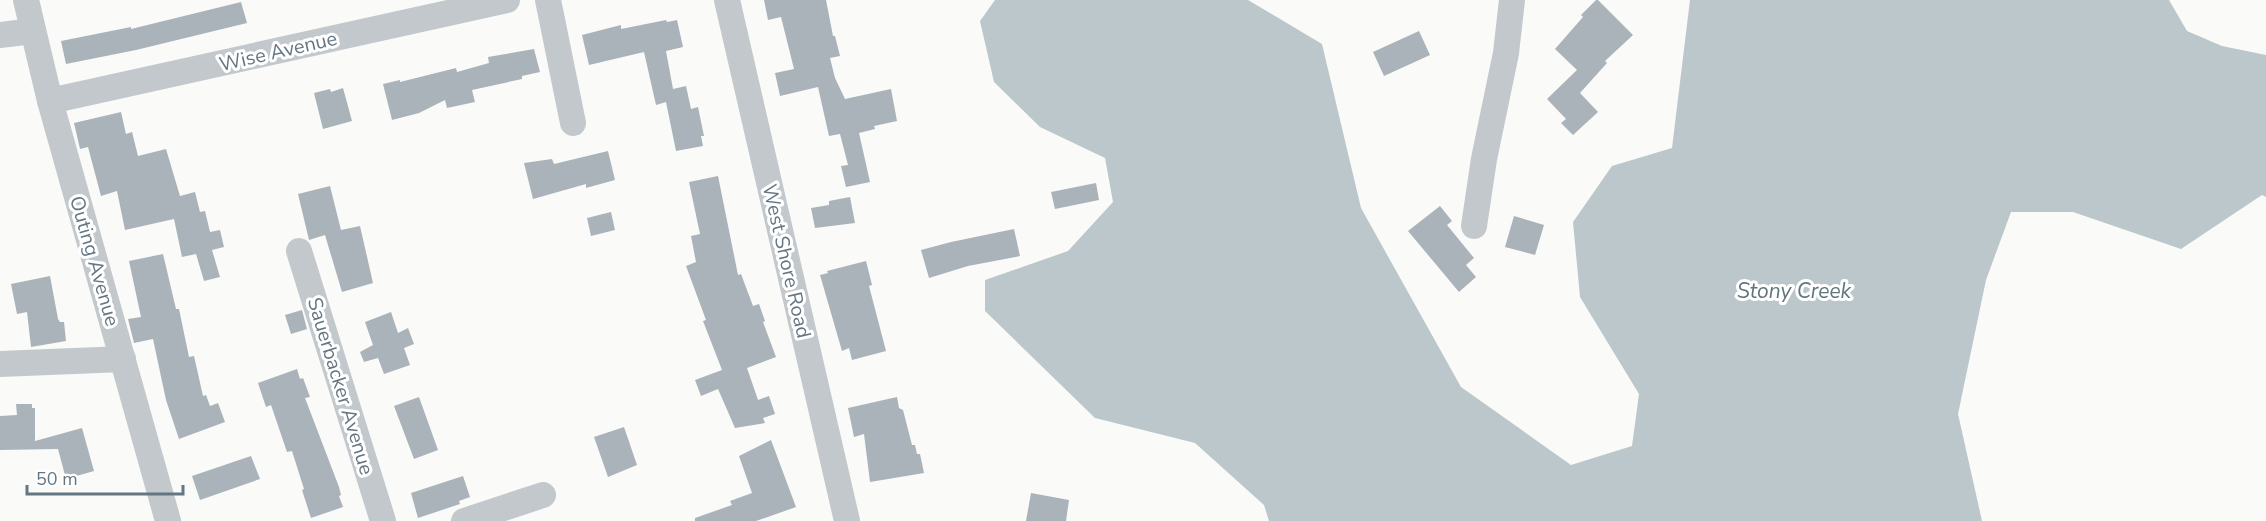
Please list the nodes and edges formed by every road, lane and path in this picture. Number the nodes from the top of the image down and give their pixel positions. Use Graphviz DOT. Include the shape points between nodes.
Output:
graph roads {
  1 [pos="26,0"];
  2 [pos="507,0"];
  3 [pos="548,0"];
  4 [pos="727,0"];
  5 [pos="1512,0"];
  6 [pos="33,31"];
  7 [pos="0,35"];
  8 [pos="50,102"];
  9 [pos="573,123"];
  10 [pos="1474,226"];
  11 [pos="299,251"];
  12 [pos="123,360"];
  13 [pos="0,364"];
  14 [pos="543,495"];
  15 [pos="168,521"];
  16 [pos="383,521"];
  17 [pos="464,521"];
  18 [pos="848,521"];
  1 -- 6 [label="street, Outing Avenue"];
  2 -- 8 [label="street, Wise Avenue"];
  3 -- 9 [label="street"];
  4 -- 18 [label="street, West Shore Road"];
  5 -- 10 [label="street"];
  6 -- 7 [label="street"];
  6 -- 8 [label="street, Outing Avenue"];
  8 -- 12 [label="street, Outing Avenue"];
  11 -- 16 [label="street, Sauerbacker Avenue"];
  12 -- 13 [label="street"];
  12 -- 15 [label="street, Outing Avenue"];
  14 -- 17 [label="street"];
}
